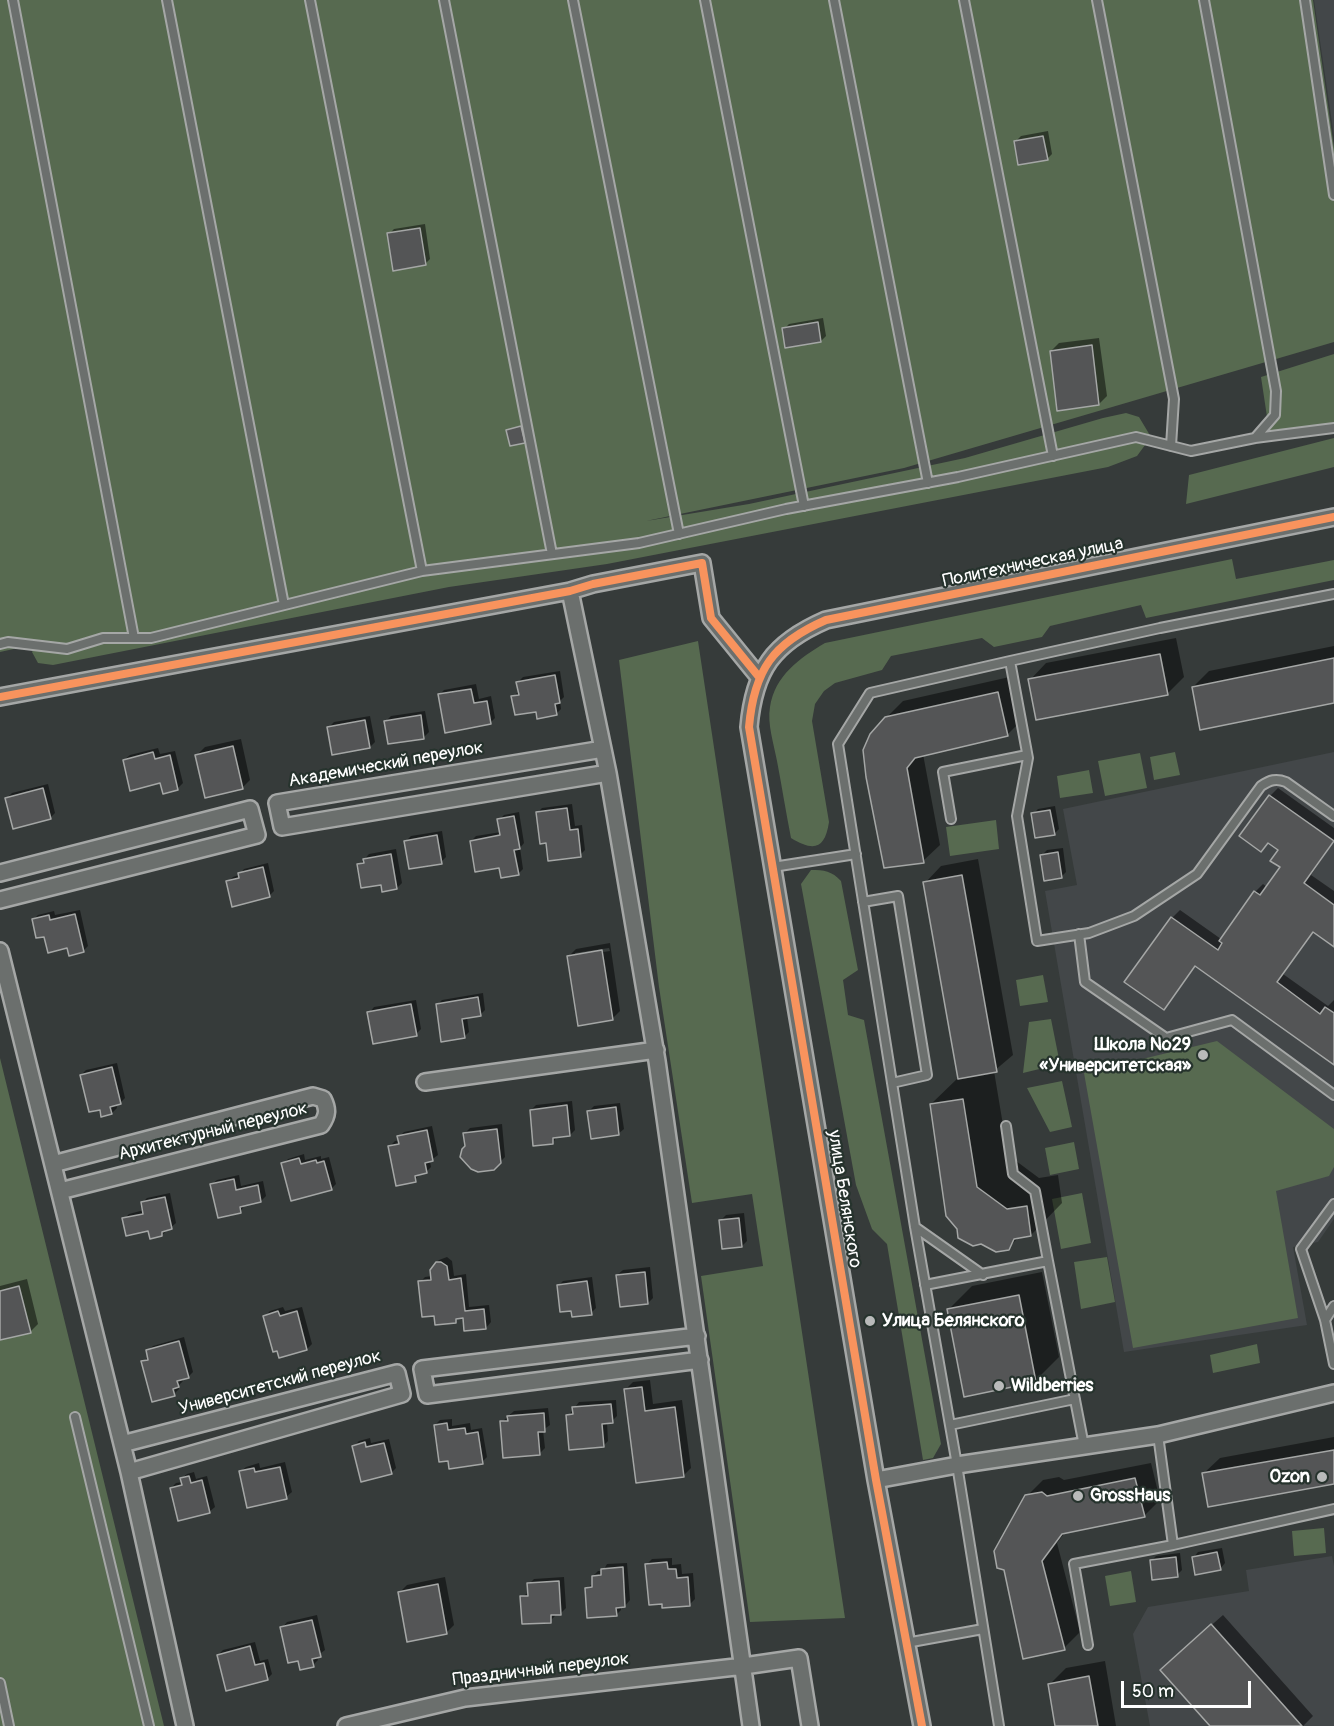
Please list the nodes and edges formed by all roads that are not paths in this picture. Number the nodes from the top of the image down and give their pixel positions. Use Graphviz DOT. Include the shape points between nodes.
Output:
graph roads {
  1 [pos="13,0"];
  2 [pos="167,0"];
  3 [pos="310,0"];
  4 [pos="444,0"];
  5 [pos="573,0"];
  6 [pos="705,0"];
  7 [pos="834,0"];
  8 [pos="964,0"];
  9 [pos="1097,0"];
  10 [pos="1204,0"];
  11 [pos="1305,0"];
  12 [pos="1334,195"];
  13 [pos="1334,428"];
  14 [pos="1255,438"];
  15 [pos="1171,446"];
  16 [pos="1053,456"];
  17 [pos="928,483"];
  18 [pos="804,506"];
  19 [pos="1334,517"];
  20 [pos="679,534"];
  21 [pos="552,554"];
  22 [pos="422,571"];
  23 [pos="570,591"];
  24 [pos="1334,594"];
  25 [pos="284,605"];
  26 [pos="134,638"];
  27 [pos="0,644"];
  28 [pos="1010,661"];
  29 [pos="759,677"];
  30 [pos="0,697"];
  31 [pos="603,749"];
  32 [pos="1027,755"];
  33 [pos="608,773"];
  34 [pos="1334,816"];
  35 [pos="951,819"];
  36 [pos="856,854"];
  37 [pos="773,867"];
  38 [pos="0,873"];
  39 [pos="0,900"];
  40 [pos="863,902"];
  41 [pos="1079,934"];
  42 [pos="0,951"];
  43 [pos="656,1050"];
  44 [pos="425,1082"];
  45 [pos="892,1083"];
  46 [pos="1334,1095"];
  47 [pos="1006,1126"];
  48 [pos="53,1164"];
  49 [pos="60,1191"];
  50 [pos="1334,1204"];
  51 [pos="915,1227"];
  52 [pos="1048,1261"];
  53 [pos="983,1275"];
  54 [pos="926,1285"];
  55 [pos="1334,1306"];
  56 [pos="1324,1320"];
  57 [pos="697,1335"];
  58 [pos="700,1360"];
  59 [pos="1334,1364"];
  60 [pos="1334,1393"];
  61 [pos="1075,1399"];
  62 [pos="75,1417"];
  63 [pos="950,1425"];
  64 [pos="1158,1435"];
  65 [pos="122,1444"];
  66 [pos="1084,1446"];
  67 [pos="957,1465"];
  68 [pos="129,1472"];
  69 [pos="876,1480"];
  70 [pos="1334,1509"];
  71 [pos="1173,1545"];
  72 [pos="983,1629"];
  73 [pos="906,1643"];
  74 [pos="1088,1645"];
  75 [pos="744,1666"];
  76 [pos="0,1683"];
  77 [pos="9,1726"];
  78 [pos="149,1726"];
  79 [pos="185,1726"];
  80 [pos="346,1726"];
  81 [pos="751,1726"];
  82 [pos="810,1726"];
  83 [pos="922,1726"];
  84 [pos="999,1726"];
  1 -- 26 [label="lane"];
  2 -- 25 [label="lane"];
  3 -- 22 [label="lane"];
  4 -- 21 [label="lane"];
  5 -- 20 [label="lane"];
  6 -- 18 [label="lane"];
  7 -- 17 [label="lane"];
  8 -- 16 [label="lane"];
  9 -- 15 [label="lane" via="1174,399"];
  10 -- 14 [label="lane" via="1276,391 1275,416"];
  11 -- 12 [label="lane"];
  13 -- 14 [label="lane"];
  14 -- 15 [label="lane" via="1191,451"];
  15 -- 16 [label="lane" via="1136,437"];
  16 -- 17 [label="lane"];
  17 -- 18 [label="lane"];
  18 -- 20 [label="lane"];
  19 -- 29 [label="street, Политехническая улица" via="826,620 803,630 782,646"];
  20 -- 21 [label="lane"];
  21 -- 22 [label="lane"];
  22 -- 25 [label="lane"];
  23 -- 29 [label="street" via="702,563 711,618"];
  23 -- 30 [label="street"];
  23 -- 31 [label="street"];
  24 -- 28 [label="lane"];
  25 -- 26 [label="lane" via="151,638"];
  26 -- 27 [label="lane" via="103,638 67,649"];
  28 -- 32 [label="lane"];
  28 -- 36 [label="lane" via="870,693 838,744"];
  29 -- 37 [label="street, улица Белянского" via="751,701 749,727"];
  31 -- 33 [label="street"];
  31 -- 33 [label="street, Академический переулок" via="277,803 282,827"];
  32 -- 35 [label="lane" via="943,772"];
  32 -- 41 [label="lane" via="1017,816 1037,941"];
  33 -- 43 [label="street"];
  34 -- 41 [label="lane" via="1287,782 1278,778 1268,781 1197,874 1134,916"];
  36 -- 37 [label="lane"];
  36 -- 40 [label="lane"];
  37 -- 69 [label="street, улица Белянского"];
  38 -- 39 [label="street" via="250,809 256,835"];
  40 -- 45 [label="lane"];
  40 -- 45 [label="lane" via="898,896 927,1075"];
  41 -- 46 [label="lane" via="1085,982 1166,1038 1232,1020"];
  42 -- 48 [label="street"];
  43 -- 44 [label="street"];
  43 -- 57 [label="street"];
  45 -- 51 [label="lane"];
  47 -- 52 [label="lane" via="1013,1173 1035,1191"];
  48 -- 49 [label="street"];
  48 -- 49 [label="street, Архитектурный переулок" via="313,1096 323,1099 327,1107 327,1117 321,1125"];
  49 -- 65 [label="street"];
  50 -- 56 [label="lane" via="1301,1249"];
  51 -- 53 [label="lane"];
  51 -- 54 [label="lane"];
  52 -- 53 [label="lane"];
  52 -- 61 [label="lane"];
  53 -- 54 [label="lane"];
  54 -- 63 [label="lane"];
  55 -- 56 [label="lane"];
  56 -- 59 [label="lane"];
  57 -- 58 [label="street"];
  57 -- 58 [label="street" via="422,1369 427,1395"];
  58 -- 75 [label="street"];
  60 -- 64 [label="street"];
  61 -- 63 [label="lane"];
  61 -- 66 [label="lane"];
  62 -- 78 [label="lane"];
  63 -- 67 [label="lane"];
  64 -- 66 [label="street"];
  64 -- 71 [label="lane"];
  65 -- 68 [label="street"];
  65 -- 68 [label="street, Университетский переулок" via="397,1373 402,1394"];
  66 -- 67 [label="street"];
  67 -- 69 [label="street"];
  67 -- 72 [label="lane"];
  68 -- 79 [label="street"];
  69 -- 73 [label="street, улица Белянского"];
  70 -- 71 [label="lane"];
  71 -- 74 [label="lane" via="1074,1564"];
  72 -- 73 [label="lane"];
  72 -- 84 [label="lane"];
  73 -- 83 [label="street, улица Белянского"];
  75 -- 80 [label="street, Праздничный переулок" via="465,1698"];
  75 -- 81 [label="street"];
  75 -- 82 [label="street, Праздничный переулок" via="799,1658"];
  76 -- 77 [label="lane"];
}
